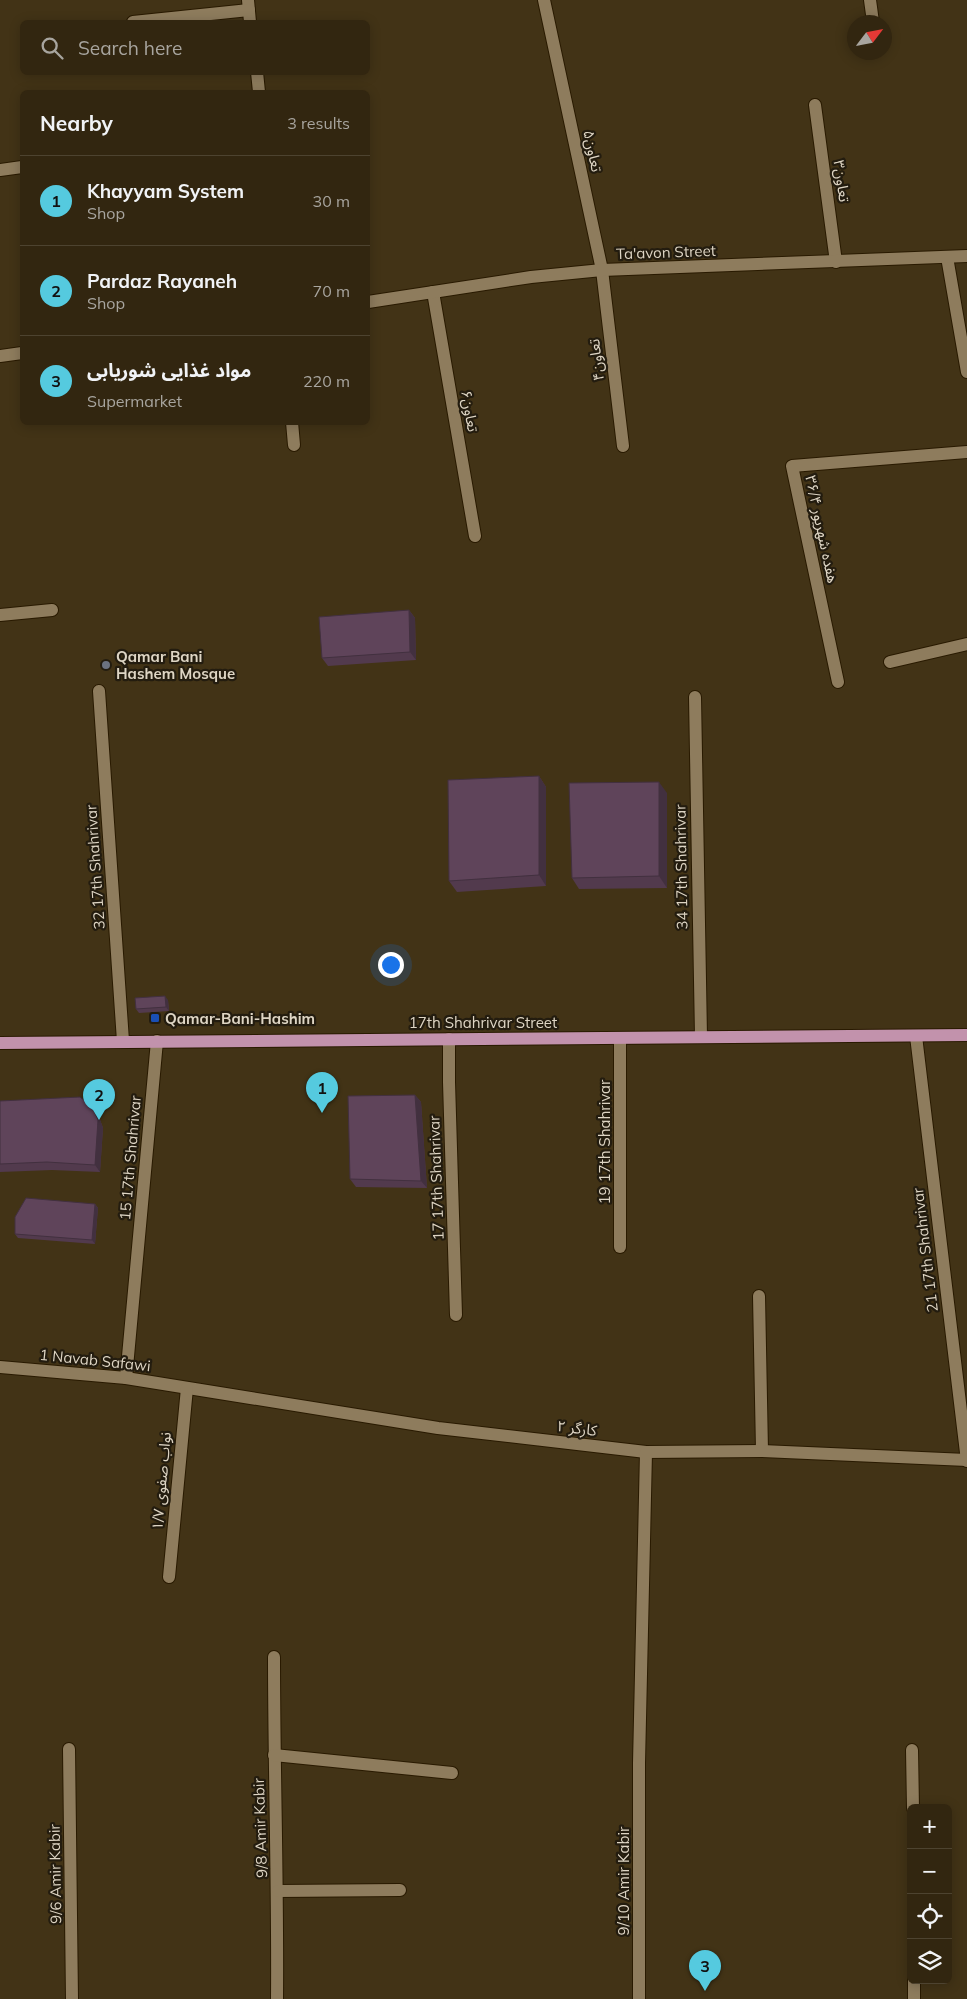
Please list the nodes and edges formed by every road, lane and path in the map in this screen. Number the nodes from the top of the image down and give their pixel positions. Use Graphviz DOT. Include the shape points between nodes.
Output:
graph roads {
  1 [pos="544,0"];
  2 [pos="870,0"];
  3 [pos="249,11"];
  4 [pos="872,15"];
  5 [pos="154,20"];
  6 [pos="256,75"];
  7 [pos="259,90"];
  8 [pos="815,105"];
  9 [pos="20,167"];
  10 [pos="0,170"];
  11 [pos="967,256"];
  12 [pos="947,257"];
  13 [pos="836,262"];
  14 [pos="602,270"];
  15 [pos="433,292"];
  16 [pos="370,302"];
  17 [pos="20,353"];
  18 [pos="0,356"];
  19 [pos="967,372"];
  20 [pos="292,425"];
  21 [pos="294,446"];
  22 [pos="623,446"];
  23 [pos="967,452"];
  24 [pos="476,536"];
  25 [pos="52,610"];
  26 [pos="0,615"];
  27 [pos="967,644"];
  28 [pos="890,662"];
  29 [pos="838,682"];
  30 [pos="99,691"];
  31 [pos="695,697"];
  32 [pos="967,1035"];
  33 [pos="916,1036"];
  34 [pos="701,1037"];
  35 [pos="620,1038"];
  36 [pos="449,1039"];
  37 [pos="124,1041"];
  38 [pos="158,1041"];
  39 [pos="0,1042"];
  40 [pos="620,1247"];
  41 [pos="759,1296"];
  42 [pos="456,1315"];
  43 [pos="0,1367"];
  44 [pos="126,1378"];
  45 [pos="187,1388"];
  46 [pos="762,1451"];
  47 [pos="646,1452"];
  48 [pos="967,1460"];
  49 [pos="168,1577"];
  50 [pos="274,1657"];
  51 [pos="69,1749"];
  52 [pos="912,1750"];
  53 [pos="274,1756"];
  54 [pos="452,1773"];
  55 [pos="912,1804"];
  56 [pos="400,1890"];
  57 [pos="278,1891"];
  58 [pos="914,1984"];
  59 [pos="72,1999"];
  60 [pos="277,1999"];
  61 [pos="639,1999"];
  62 [pos="914,1999"];
  1 -- 14 [label="street, تعاون۵"];
  2 -- 4 [label="street"];
  3 -- 5 [label="street"];
  6 -- 7 [label="street"];
  8 -- 13 [label="street, تعاون۳"];
  9 -- 10 [label="street"];
  11 -- 12 [label="street, Ta'avon Street"];
  12 -- 13 [label="street, Ta'avon Street"];
  12 -- 19 [label="street"];
  13 -- 14 [label="street, Ta'avon Street"];
  14 -- 15 [label="street, Ta'avon Street"];
  14 -- 22 [label="street, تعاون۴"];
  15 -- 16 [label="street, Ta'avon Street"];
  15 -- 24 [label="street, تعاون۶"];
  17 -- 18 [label="street"];
  20 -- 21 [label="street"];
  23 -- 29 [label="street, هفده شهریور ۳۶/۴" via="792,466"];
  25 -- 26 [label="street"];
  27 -- 28 [label="street"];
  30 -- 37 [label="street, 32 17th Shahrivar"];
  31 -- 34 [label="street, 34 17th Shahrivar"];
  32 -- 33 [label="main road, 17th Shahrivar Street"];
  33 -- 34 [label="main road, 17th Shahrivar Street"];
  33 -- 48 [label="street, 21 17th Shahrivar"];
  34 -- 35 [label="main road, 17th Shahrivar Street"];
  35 -- 36 [label="main road, 17th Shahrivar Street"];
  35 -- 40 [label="street, 19 17th Shahrivar"];
  36 -- 38 [label="main road, 17th Shahrivar Street"];
  36 -- 42 [label="street, 17 17th Shahrivar"];
  37 -- 38 [label="main road, 17th Shahrivar Street"];
  37 -- 39 [label="main road, 17th Shahrivar Street"];
  38 -- 44 [label="street, 15 17th Shahrivar"];
  41 -- 46 [label="street"];
  43 -- 44 [label="street, 1 Navab Safawi"];
  44 -- 45 [label="street, 1 Navab Safawi"];
  45 -- 47 [label="street, کارگر ۲" via="438,1428"];
  45 -- 49 [label="street, نواب صفوی ۱/۷"];
  46 -- 47 [label="street, کارگر ۲"];
  46 -- 48 [label="street, کارگر ۲"];
  47 -- 61 [label="street, 9/10 Amir Kabir" via="639,1763"];
  50 -- 53 [label="street, 9/8 Amir Kabir"];
  51 -- 59 [label="street, 9/6 Amir Kabir"];
  52 -- 55 [label="street"];
  53 -- 54 [label="street"];
  53 -- 57 [label="street, 9/8 Amir Kabir"];
  56 -- 57 [label="street"];
  57 -- 60 [label="street, 9/8 Amir Kabir"];
  58 -- 62 [label="street"];
}
